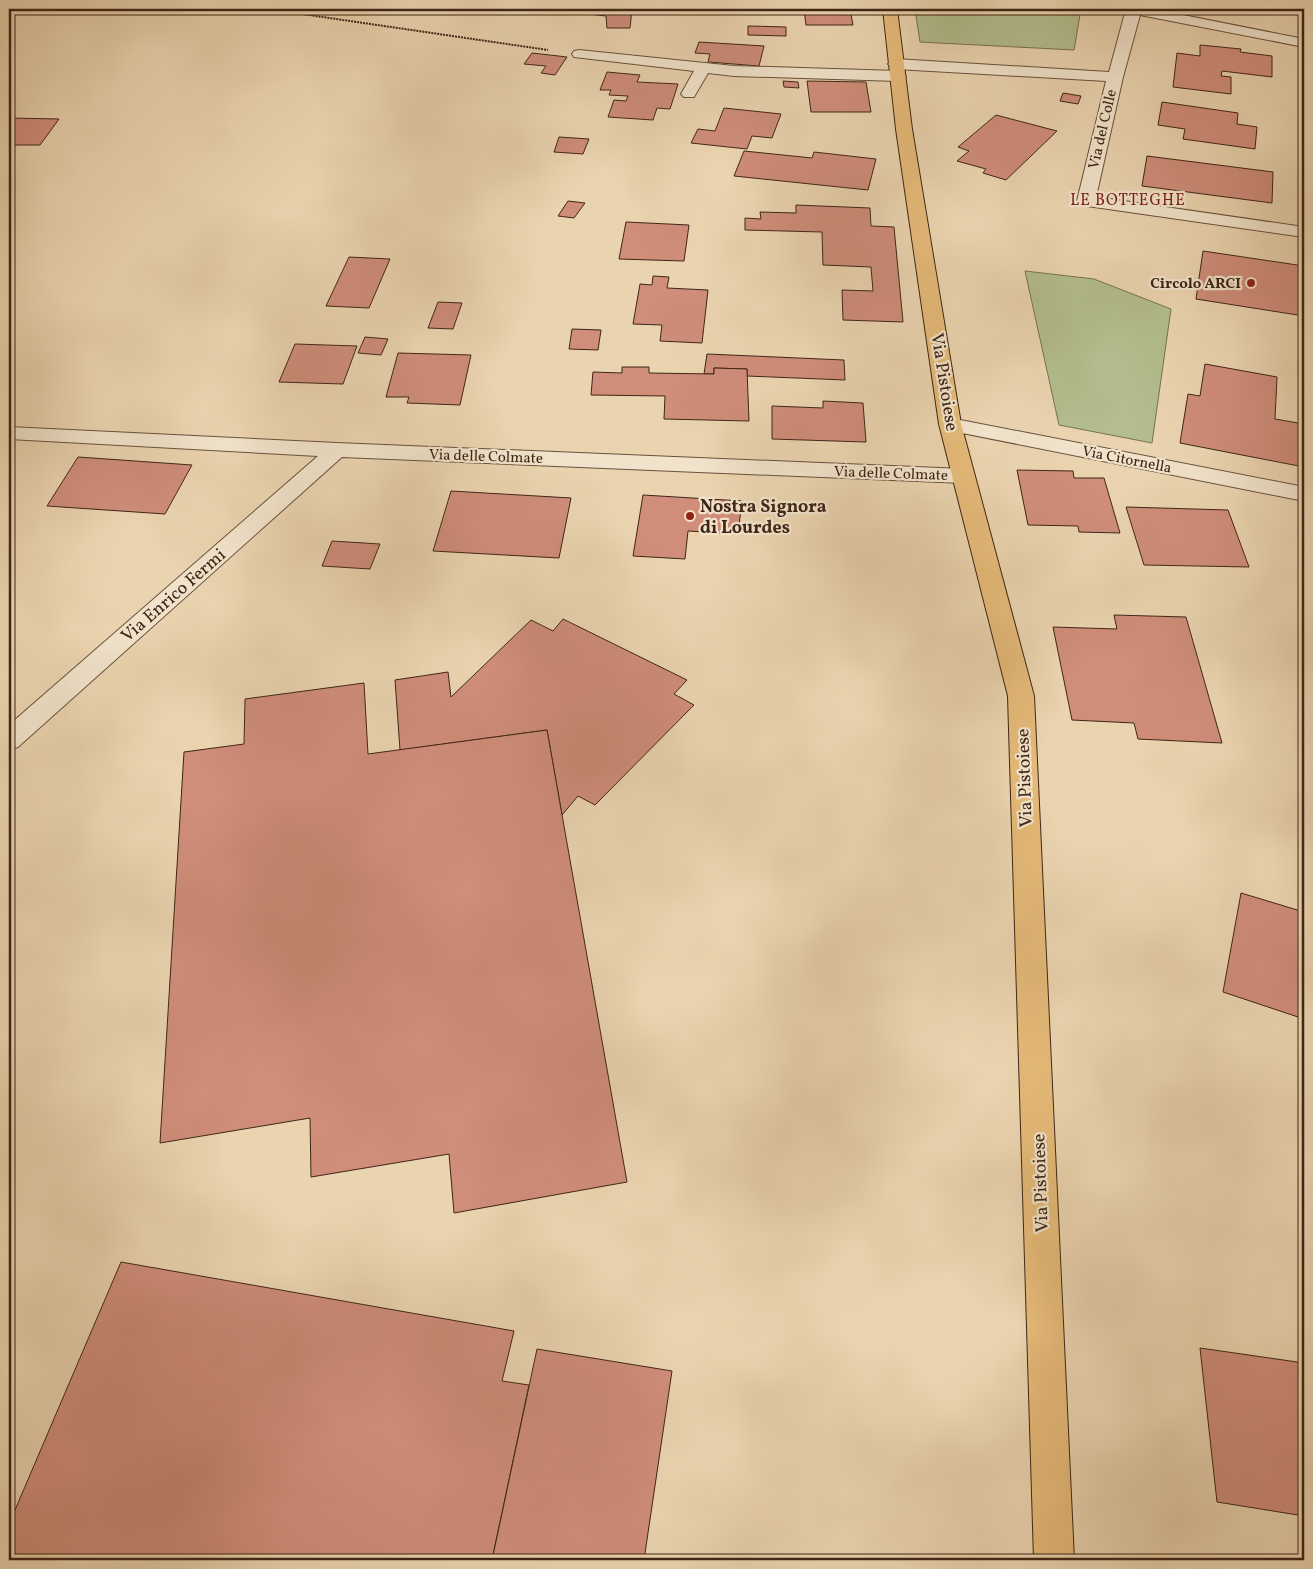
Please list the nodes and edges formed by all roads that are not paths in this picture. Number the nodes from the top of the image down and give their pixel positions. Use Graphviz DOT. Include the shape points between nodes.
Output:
graph roads {
  1 [pos="890,9"];
  2 [pos="1133,9"];
  3 [pos="1304,42"];
  4 [pos="579,54"];
  5 [pos="703,68"];
  6 [pos="897,70"];
  7 [pos="1115,77"];
  8 [pos="690,94"];
  9 [pos="1304,232"];
  10 [pos="950,424"];
  11 [pos="9,434"];
  12 [pos="337,450"];
  13 [pos="964,476"];
  14 [pos="1304,494"];
  15 [pos="9,740"];
  16 [pos="1054,1560"];
  1 -- 6 [label="main road, Via Pistoiese"];
  2 -- 3 [label="street"];
  2 -- 7 [label="street, Via del Colle"];
  4 -- 5 [label="street, Via del Colle"];
  5 -- 6 [label="street, Via del Colle" via="734,72"];
  5 -- 8 [label="street"];
  6 -- 7 [label="street, Via del Colle"];
  6 -- 10 [label="main road, Via Pistoiese"];
  7 -- 9 [label="street, Via del Colle" via="1086,201"];
  10 -- 13 [label="main road, Via Pistoiese"];
  10 -- 14 [label="street, Via Citornella"];
  11 -- 12 [label="street, Via delle Colmate"];
  12 -- 13 [label="street, Via delle Colmate"];
  12 -- 15 [label="street, Via Enrico Fermi"];
  13 -- 16 [label="main road, Via Pistoiese" via="1021,696"];
}
